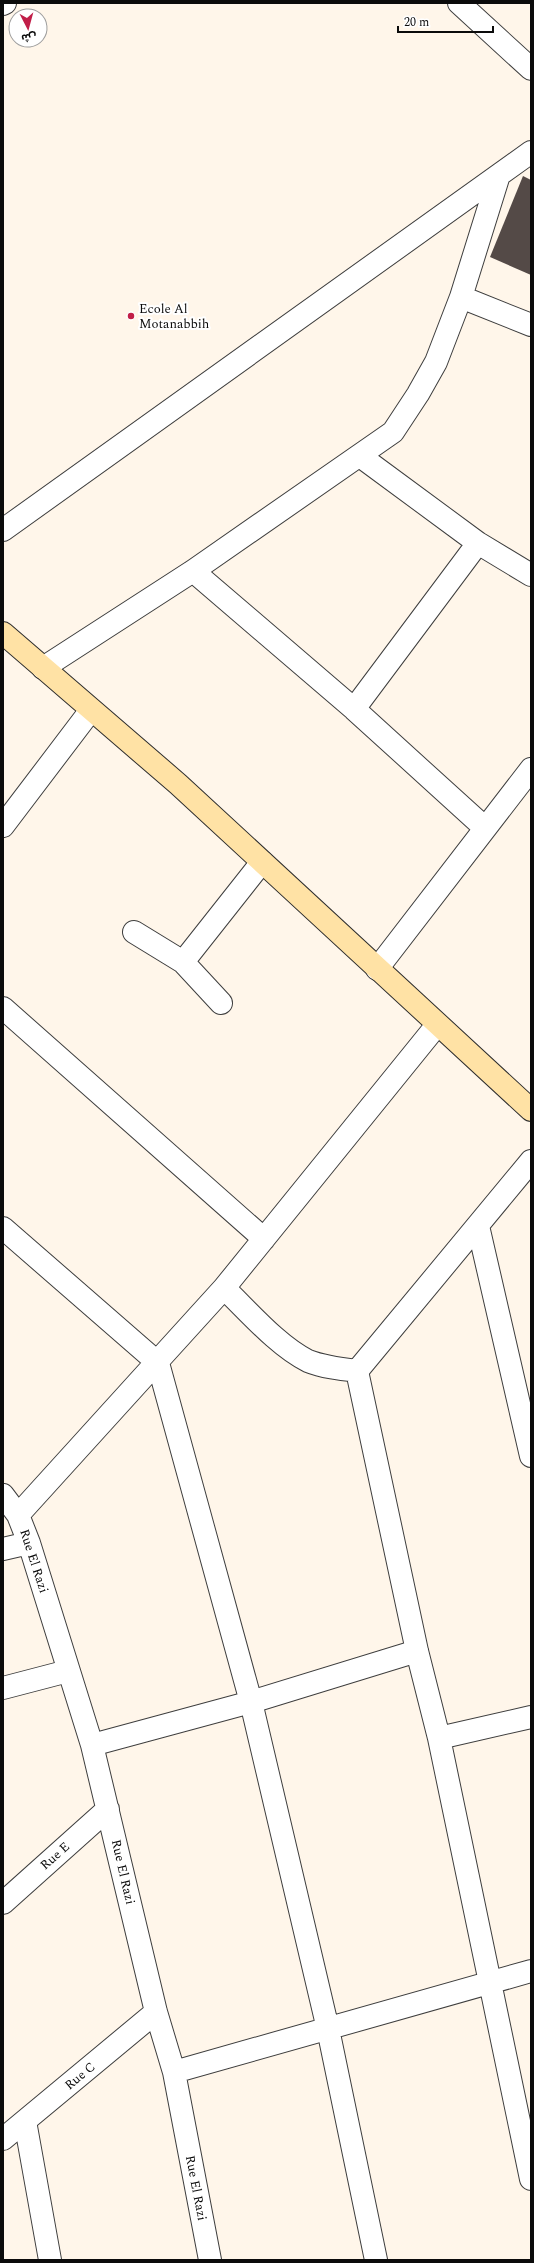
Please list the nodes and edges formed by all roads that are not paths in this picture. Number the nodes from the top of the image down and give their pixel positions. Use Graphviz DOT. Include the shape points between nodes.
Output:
graph roads {
  1 [pos="459,3"];
  2 [pos="531,70"];
  3 [pos="531,152"];
  4 [pos="499,175"];
  5 [pos="461,297"];
  6 [pos="531,325"];
  7 [pos="360,456"];
  8 [pos="3,530"];
  9 [pos="478,543"];
  10 [pos="193,571"];
  11 [pos="531,575"];
  12 [pos="3,633"];
  13 [pos="43,668"];
  14 [pos="354,709"];
  15 [pos="91,710"];
  16 [pos="531,769"];
  17 [pos="3,826"];
  18 [pos="485,828"];
  19 [pos="262,862"];
  20 [pos="134,932"];
  21 [pos="183,962"];
  22 [pos="377,969"];
  23 [pos="221,1003"];
  24 [pos="3,1008"];
  25 [pos="437,1025"];
  26 [pos="531,1110"];
  27 [pos="531,1161"];
  28 [pos="478,1226"];
  29 [pos="3,1228"];
  30 [pos="264,1239"];
  31 [pos="224,1288"];
  32 [pos="158,1363"];
  33 [pos="357,1371"];
  34 [pos="531,1456"];
  35 [pos="3,1495"];
  36 [pos="18,1515"];
  37 [pos="29,1543"];
  38 [pos="3,1549"];
  39 [pos="417,1651"];
  40 [pos="68,1671"];
  41 [pos="3,1688"];
  42 [pos="251,1702"];
  43 [pos="531,1717"];
  44 [pos="439,1738"];
  45 [pos="92,1745"];
  46 [pos="108,1809"];
  47 [pos="3,1903"];
  48 [pos="531,1971"];
  49 [pos="489,1983"];
  50 [pos="156,2012"];
  51 [pos="328,2029"];
  52 [pos="174,2072"];
  53 [pos="25,2121"];
  54 [pos="3,2139"];
  55 [pos="531,2179"];
  56 [pos="50,2260"];
  57 [pos="210,2260"];
  58 [pos="376,2260"];
  1 -- 2 [label="street"];
  3 -- 4 [label="street"];
  4 -- 5 [label="street"];
  4 -- 8 [label="street"];
  5 -- 6 [label="street"];
  5 -- 7 [label="street" via="436,362 418,394 393,432"];
  7 -- 9 [label="street"];
  7 -- 10 [label="street"];
  9 -- 11 [label="street"];
  9 -- 14 [label="street"];
  10 -- 13 [label="street"];
  10 -- 14 [label="street"];
  12 -- 13 [label="street"];
  13 -- 15 [label="street"];
  14 -- 18 [label="street"];
  15 -- 17 [label="street"];
  15 -- 19 [label="street" via="178,784"];
  16 -- 18 [label="street"];
  18 -- 22 [label="street"];
  19 -- 21 [label="street"];
  19 -- 22 [label="street"];
  20 -- 21 [label="street"];
  21 -- 23 [label="street"];
  22 -- 25 [label="street"];
  24 -- 30 [label="street"];
  25 -- 26 [label="street"];
  25 -- 30 [label="street"];
  27 -- 28 [label="street"];
  28 -- 33 [label="street"];
  28 -- 34 [label="street"];
  29 -- 32 [label="street"];
  30 -- 31 [label="street"];
  31 -- 32 [label="street"];
  31 -- 33 [label="street" via="291,1351 310,1361 333,1368"];
  32 -- 36 [label="street"];
  32 -- 42 [label="street"];
  33 -- 39 [label="street"];
  35 -- 36 [label="street, Rue El Razi"];
  36 -- 37 [label="street, Rue El Razi"];
  37 -- 38 [label="street"];
  37 -- 40 [label="street, Rue El Razi"];
  39 -- 42 [label="street"];
  39 -- 44 [label="street"];
  40 -- 41 [label="street"];
  40 -- 45 [label="street, Rue El Razi"];
  42 -- 45 [label="street"];
  42 -- 51 [label="street"];
  43 -- 44 [label="street"];
  44 -- 49 [label="street"];
  45 -- 46 [label="street, Rue El Razi"];
  46 -- 47 [label="street, Rue E"];
  46 -- 50 [label="street, Rue El Razi"];
  48 -- 49 [label="street"];
  49 -- 51 [label="street"];
  49 -- 55 [label="street"];
  50 -- 52 [label="street, Rue El Razi"];
  50 -- 53 [label="street, Rue C"];
  51 -- 52 [label="street"];
  51 -- 58 [label="street"];
  52 -- 57 [label="street, Rue El Razi"];
  53 -- 54 [label="street, Rue C"];
  53 -- 56 [label="street"];
}
